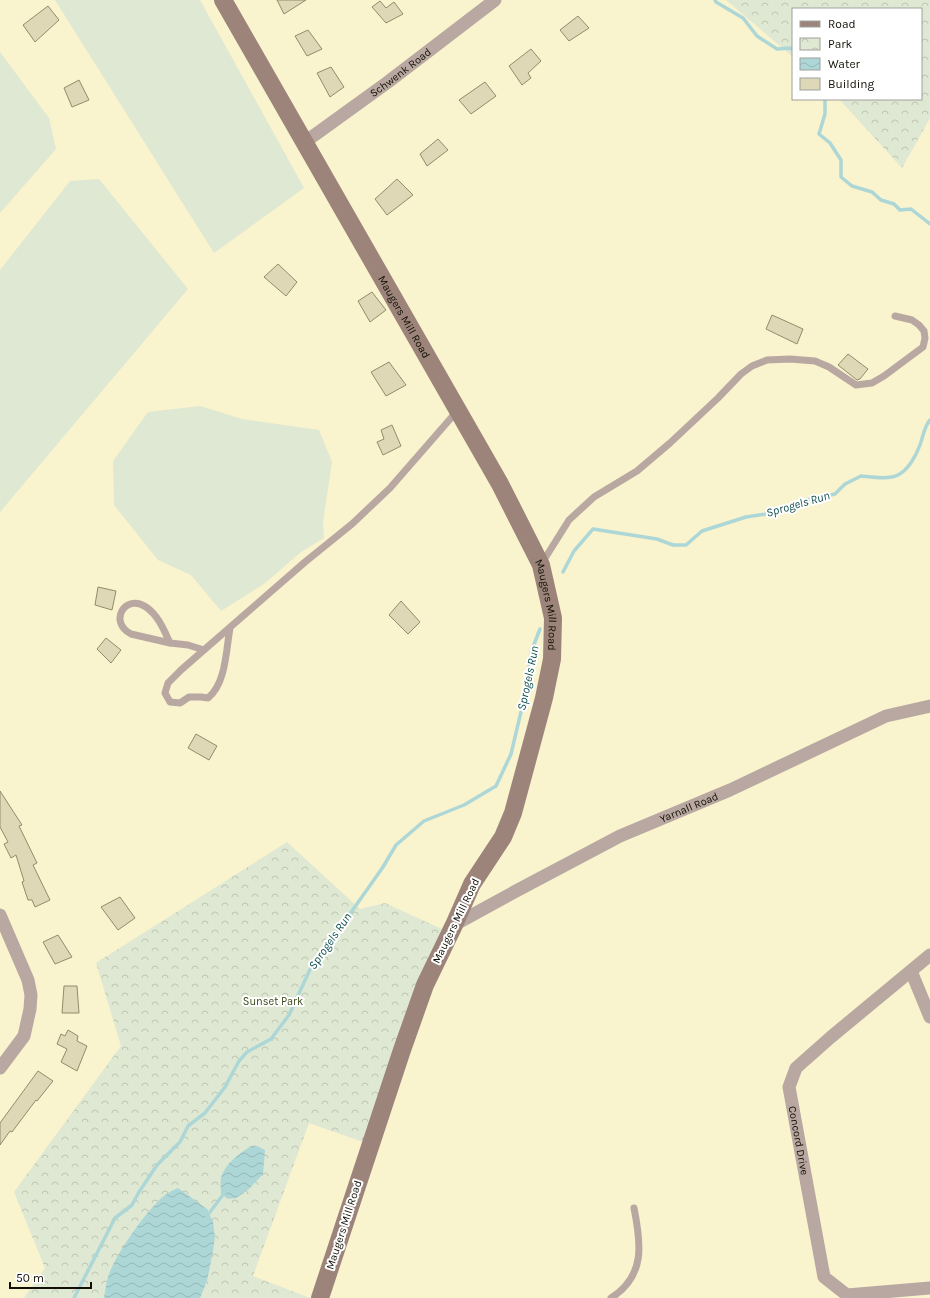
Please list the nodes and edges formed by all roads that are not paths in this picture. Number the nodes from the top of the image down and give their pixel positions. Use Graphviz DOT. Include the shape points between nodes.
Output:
graph roads {
  1 [pos="223,0"];
  2 [pos="495,0"];
  3 [pos="304,142"];
  4 [pos="895,316"];
  5 [pos="458,410"];
  6 [pos="541,564"];
  7 [pos="230,628"];
  8 [pos="170,643"];
  9 [pos="204,650"];
  10 [pos="930,706"];
  11 [pos="0,915"];
  12 [pos="454,925"];
  13 [pos="930,955"];
  14 [pos="910,971"];
  15 [pos="930,1017"];
  16 [pos="0,1068"];
  17 [pos="634,1208"];
  18 [pos="930,1288"];
  19 [pos="320,1298"];
  20 [pos="611,1298"];
  1 -- 3 [label="street, Maugers Mill Road"];
  2 -- 3 [label="street, Schwenk Road"];
  3 -- 5 [label="street, Maugers Mill Road"];
  4 -- 6 [label="lane" via="912,320 919,325 924,331 925,338 923,346 884,376 872,383 856,385 815,361 767,360 752,366 740,374 699,417 637,471 594,497 569,520"];
  5 -- 6 [label="street, Maugers Mill Road"];
  5 -- 7 [label="lane" via="390,488 352,524"];
  6 -- 12 [label="street, Maugers Mill Road" via="553,618 552,659 544,698 513,813 503,837 472,884"];
  7 -- 9 [label="lane"];
  7 -- 9 [label="lane" via="225,665 214,693 208,698 189,697 180,703 170,702 166,693 168,683"];
  8 -- 8 [label="lane" via="126,631 121,625 121,611 126,605 134,603 147,608 160,622"];
  8 -- 9 [label="lane"];
  10 -- 12 [label="street, Yarnall Road" via="886,716 730,790 620,836"];
  11 -- 16 [label="street" via="28,980 31,995 24,1036"];
  12 -- 19 [label="street, Maugers Mill Road" via="422,993"];
  13 -- 14 [label="street, Concord Drive"];
  14 -- 15 [label="street"];
  14 -- 18 [label="street, Concord Drive" via="796,1068 788,1087 824,1276 847,1295"];
  17 -- 20 [label="lane" via="639,1237 639,1261 628,1284"];
}
